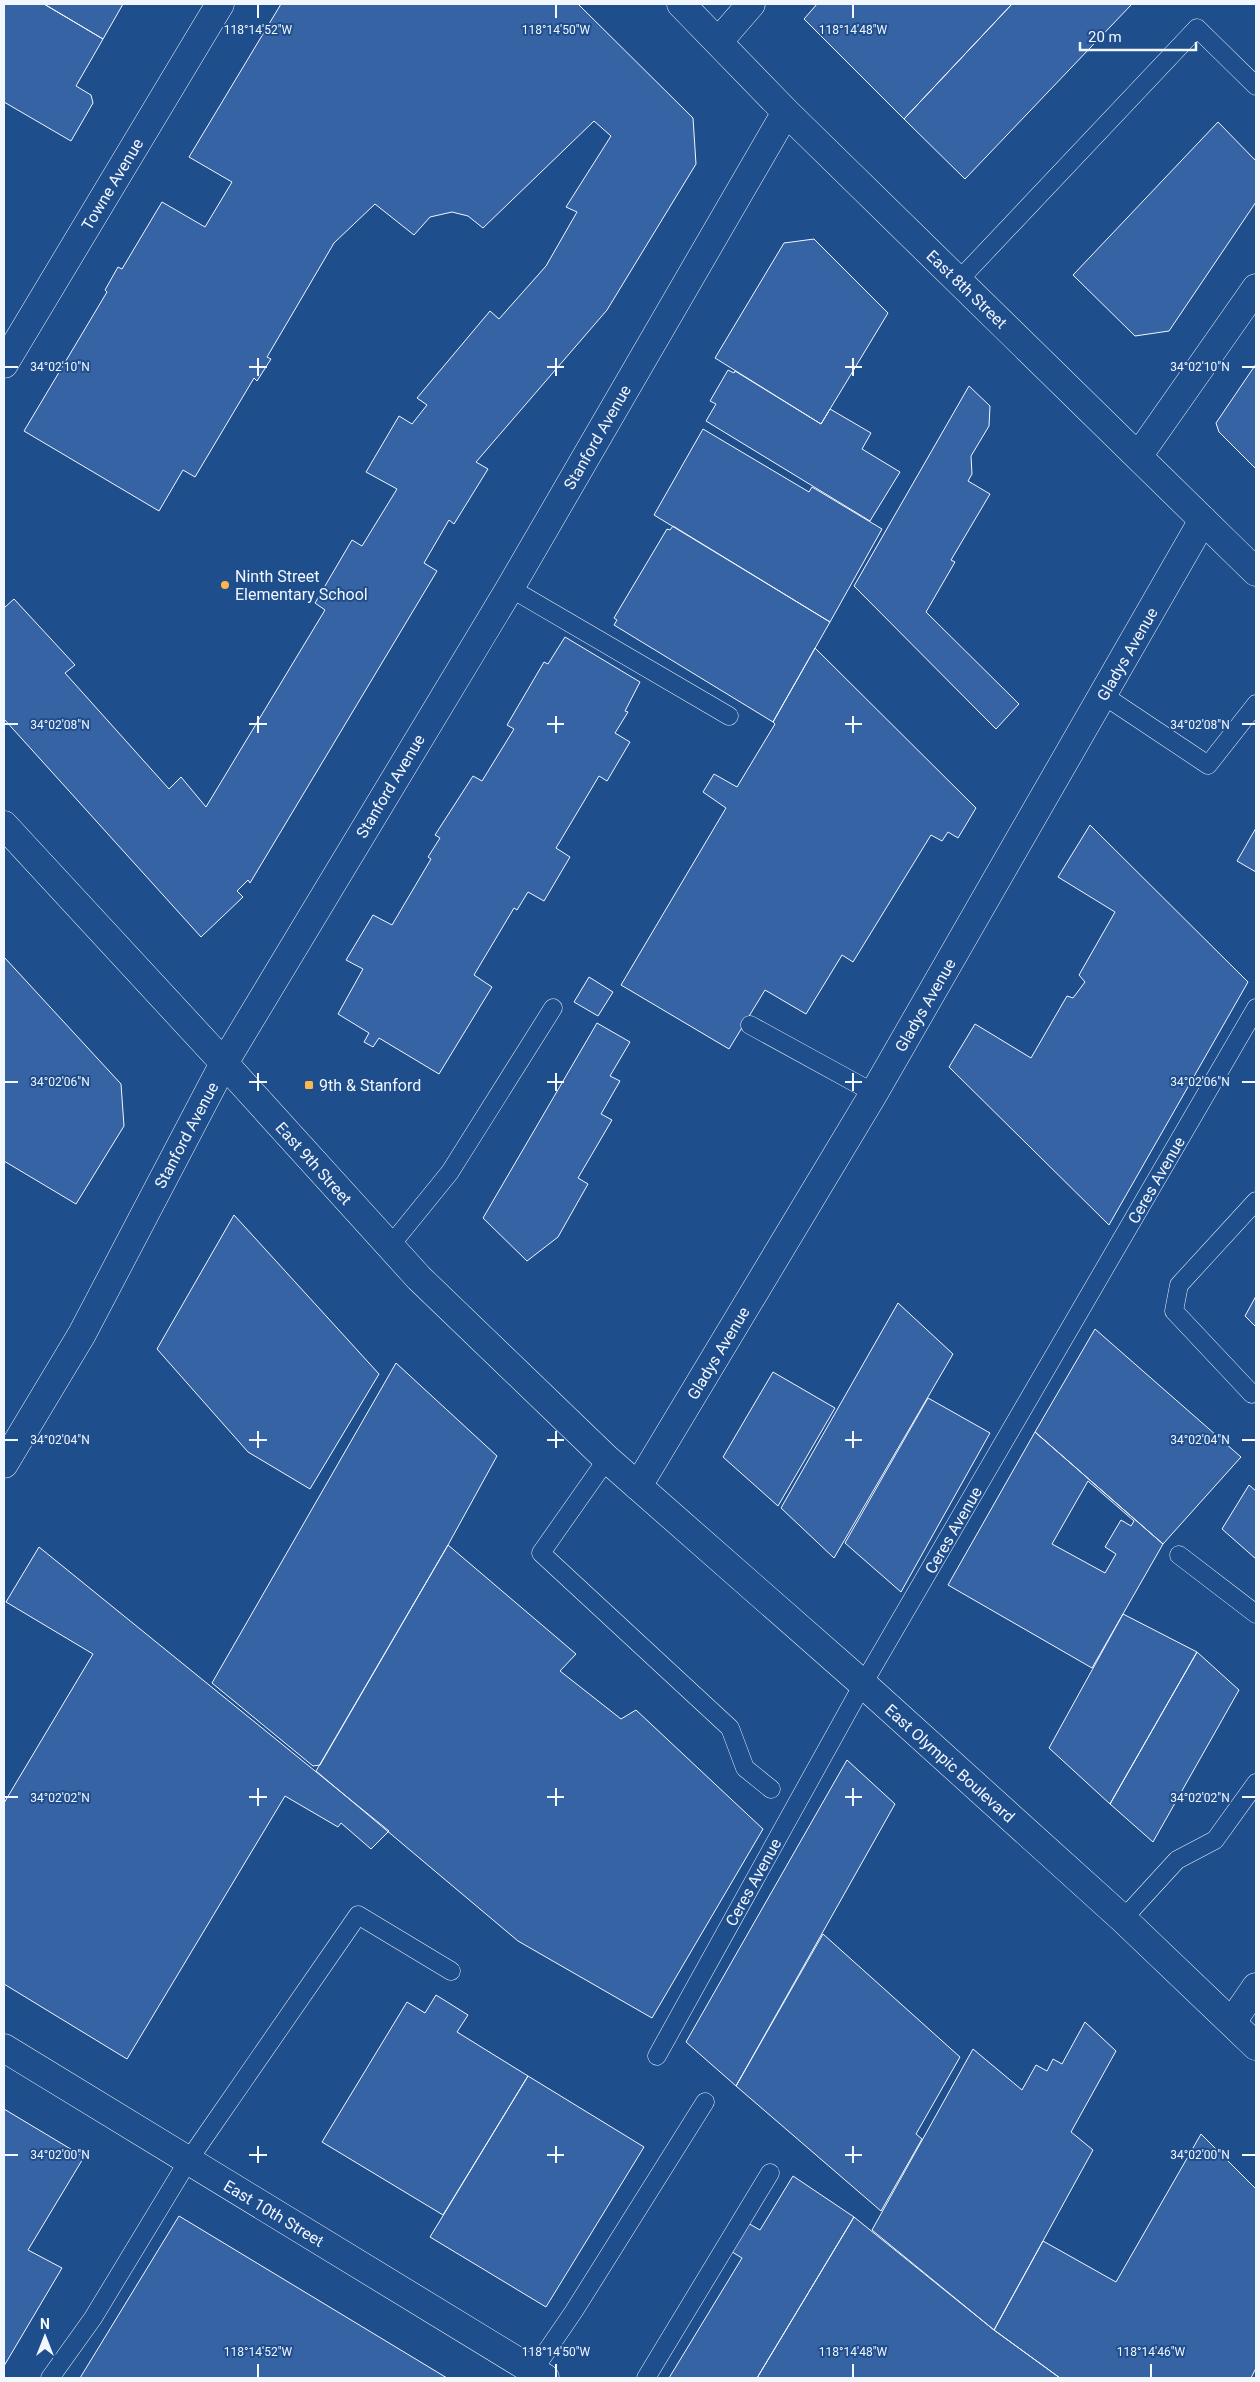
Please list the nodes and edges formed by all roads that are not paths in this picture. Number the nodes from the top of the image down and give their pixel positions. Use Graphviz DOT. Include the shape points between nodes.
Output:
graph roads {
  1 [pos="220,4"];
  2 [pos="681,4"];
  3 [pos="751,4"];
  4 [pos="719,41"];
  5 [pos="1256,86"];
  6 [pos="786,112"];
  7 [pos="958,281"];
  8 [pos="1256,288"];
  9 [pos="4,364"];
  10 [pos="1139,454"];
  11 [pos="1203,520"];
  12 [pos="1256,572"];
  13 [pos="510,588"];
  14 [pos="1103,695"];
  15 [pos="1256,704"];
  16 [pos="729,716"];
  17 [pos="4,826"];
  18 [pos="552,1008"];
  19 [pos="1256,1008"];
  20 [pos="750,1025"];
  21 [pos="224,1063"];
  22 [pos="874,1093"];
  23 [pos="1256,1201"];
  24 [pos="390,1246"];
  25 [pos="1252,1394"];
  26 [pos="607,1458"];
  27 [pos="4,1464"];
  28 [pos="638,1486"];
  29 [pos="1179,1555"];
  30 [pos="1256,1614"];
  31 [pos="863,1684"];
  32 [pos="1256,1783"];
  33 [pos="771,1789"];
  34 [pos="1123,1919"];
  35 [pos="451,1972"];
  36 [pos="1256,1987"];
  37 [pos="1232,2022"];
  38 [pos="1256,2046"];
  39 [pos="4,2048"];
  40 [pos="657,2056"];
  41 [pos="705,2102"];
  42 [pos="188,2161"];
  43 [pos="770,2173"];
  44 [pos="539,2374"];
  45 [pos="50,2378"];
  46 [pos="646,2378"];
  1 -- 9 [label="street, Towne Avenue"];
  2 -- 4 [label="street, East 8th Street"];
  3 -- 4 [label="street"];
  4 -- 6 [label="street, East 8th Street"];
  5 -- 7 [label="lane" via="1196,28"];
  6 -- 7 [label="street, East 8th Street"];
  6 -- 13 [label="street, Stanford Avenue"];
  7 -- 10 [label="street, East 8th Street"];
  8 -- 10 [label="street"];
  10 -- 11 [label="street, East 8th Street"];
  11 -- 12 [label="street, East 8th Street"];
  11 -- 14 [label="street, Gladys Avenue"];
  13 -- 16 [label="lane"];
  13 -- 21 [label="street, Stanford Avenue"];
  14 -- 15 [label="lane" via="1208,765"];
  14 -- 22 [label="street, Gladys Avenue"];
  17 -- 21 [label="street, East 9th Street"];
  18 -- 24 [label="lane" via="450,1172"];
  19 -- 31 [label="lane, Ceres Avenue"];
  20 -- 22 [label="lane"];
  21 -- 24 [label="street, East 9th Street"];
  21 -- 27 [label="street, Stanford Avenue" via="82,1334"];
  22 -- 28 [label="street, Gladys Avenue"];
  23 -- 25 [label="lane" via="1179,1285 1174,1311"];
  24 -- 26 [label="street, East 9th Street" via="418,1278"];
  26 -- 28 [label="street, East 9th Street"];
  26 -- 33 [label="lane" via="541,1553 730,1728 745,1768"];
  28 -- 31 [label="street, East Olympic Boulevard"];
  29 -- 30 [label="lane"];
  31 -- 34 [label="street, East Olympic Boulevard"];
  31 -- 40 [label="lane, Ceres Avenue"];
  32 -- 34 [label="lane" via="1215,1840 1177,1860"];
  34 -- 37 [label="street, East Olympic Boulevard"];
  35 -- 42 [label="lane" via="358,1915"];
  36 -- 37 [label="street"];
  37 -- 38 [label="street, East Olympic Boulevard"];
  39 -- 42 [label="street, East 10th Street"];
  41 -- 44 [label="lane" via="574,2311"];
  42 -- 44 [label="street, East 10th Street"];
  42 -- 45 [label="lane" via="93,2318"];
  43 -- 46 [label="lane"];
}
